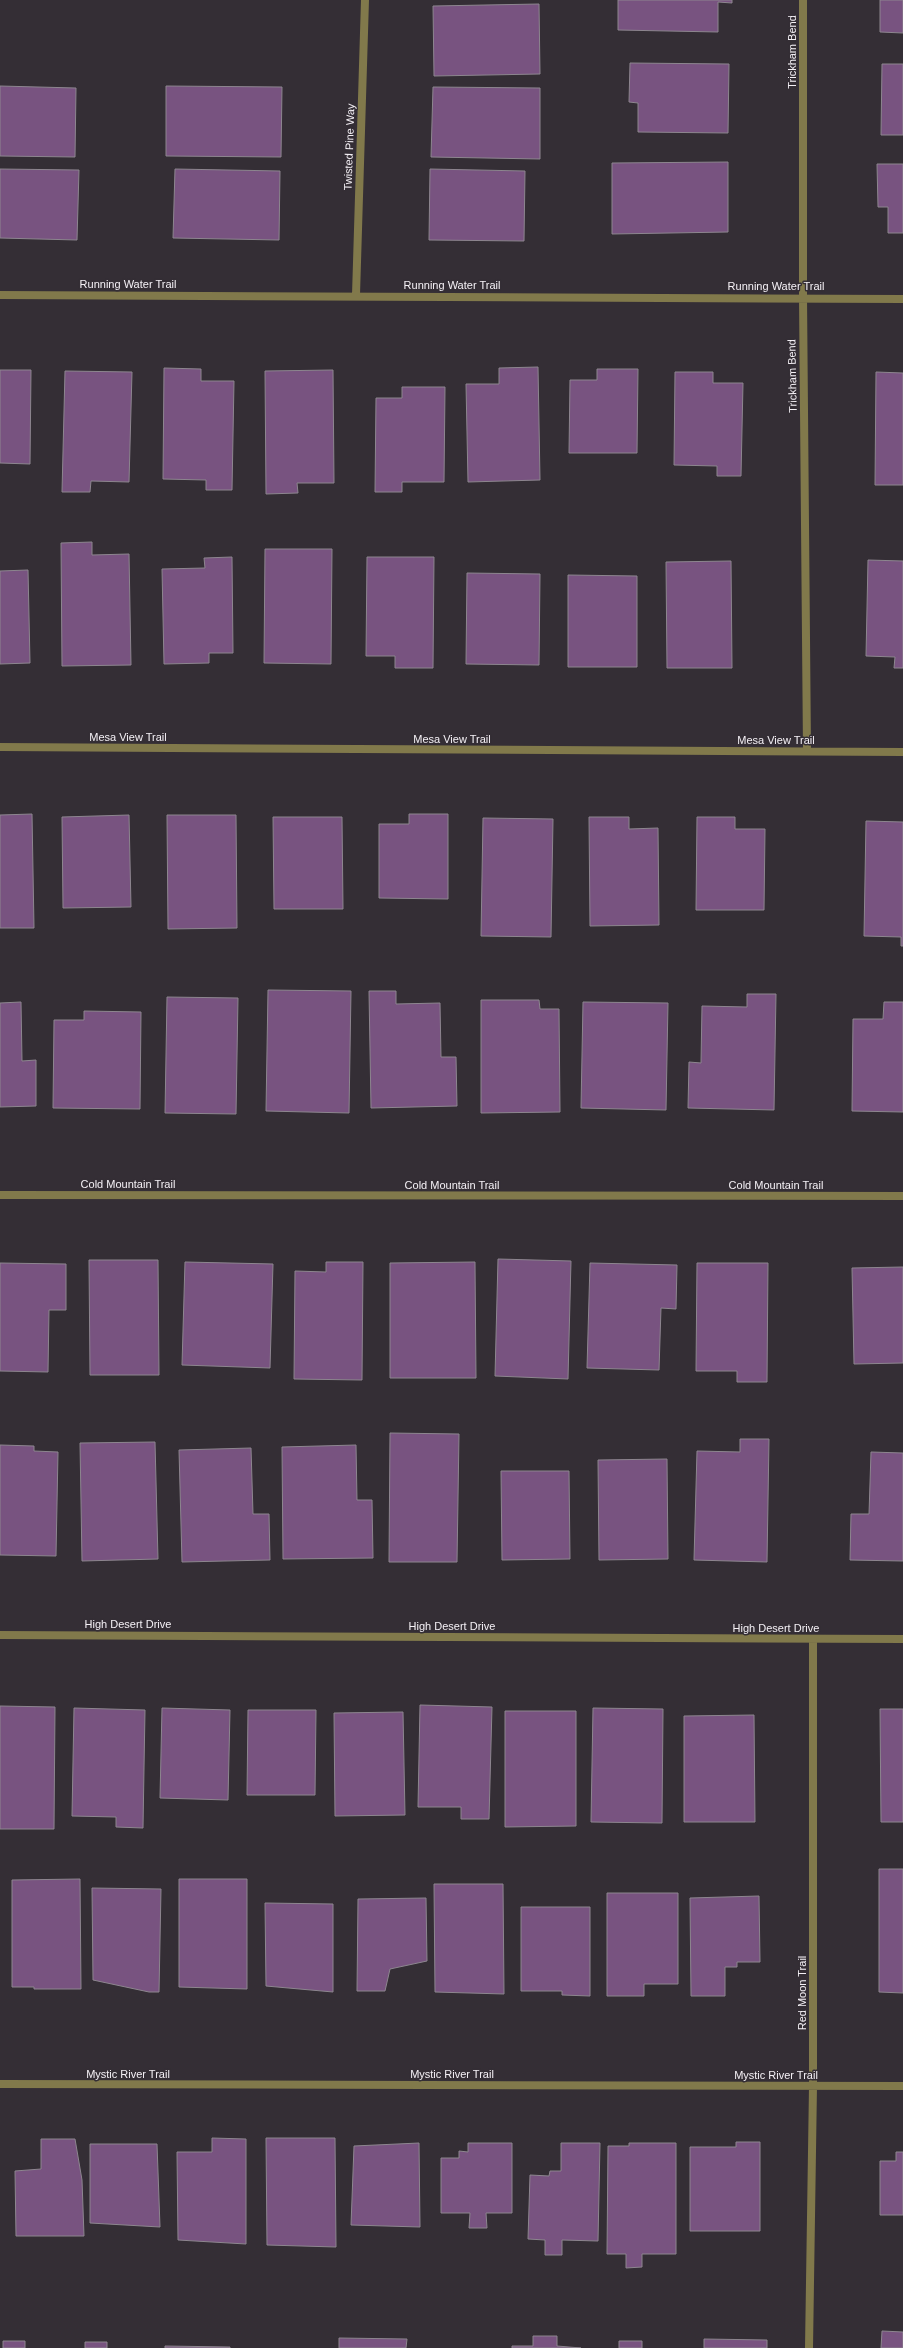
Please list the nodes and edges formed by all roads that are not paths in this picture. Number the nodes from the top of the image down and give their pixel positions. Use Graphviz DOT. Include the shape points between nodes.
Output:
graph roads {
  1 [pos="365,0"];
  2 [pos="803,0"];
  3 [pos="0,295"];
  4 [pos="356,295"];
  5 [pos="803,297"];
  6 [pos="903,299"];
  7 [pos="0,748"];
  8 [pos="807,751"];
  9 [pos="903,752"];
  10 [pos="0,1195"];
  11 [pos="903,1196"];
  12 [pos="0,1635"];
  13 [pos="813,1639"];
  14 [pos="903,1639"];
  15 [pos="0,2084"];
  16 [pos="813,2086"];
  17 [pos="903,2086"];
  18 [pos="809,2348"];
  1 -- 4 [label="street, Twisted Pine Way"];
  2 -- 5 [label="street, Trickham Bend"];
  3 -- 4 [label="street, Running Water Trail"];
  4 -- 5 [label="street, Running Water Trail"];
  5 -- 6 [label="street, Running Water Trail"];
  5 -- 8 [label="street, Trickham Bend"];
  7 -- 8 [label="street, Mesa View Trail"];
  8 -- 9 [label="street, Mesa View Trail"];
  10 -- 11 [label="street, Cold Mountain Trail"];
  12 -- 13 [label="street, High Desert Drive"];
  13 -- 14 [label="street, High Desert Drive"];
  13 -- 16 [label="street, Red Moon Trail"];
  15 -- 16 [label="street, Mystic River Trail"];
  16 -- 17 [label="street, Mystic River Trail"];
  16 -- 18 [label="street, Red Moon Trail"];
}
